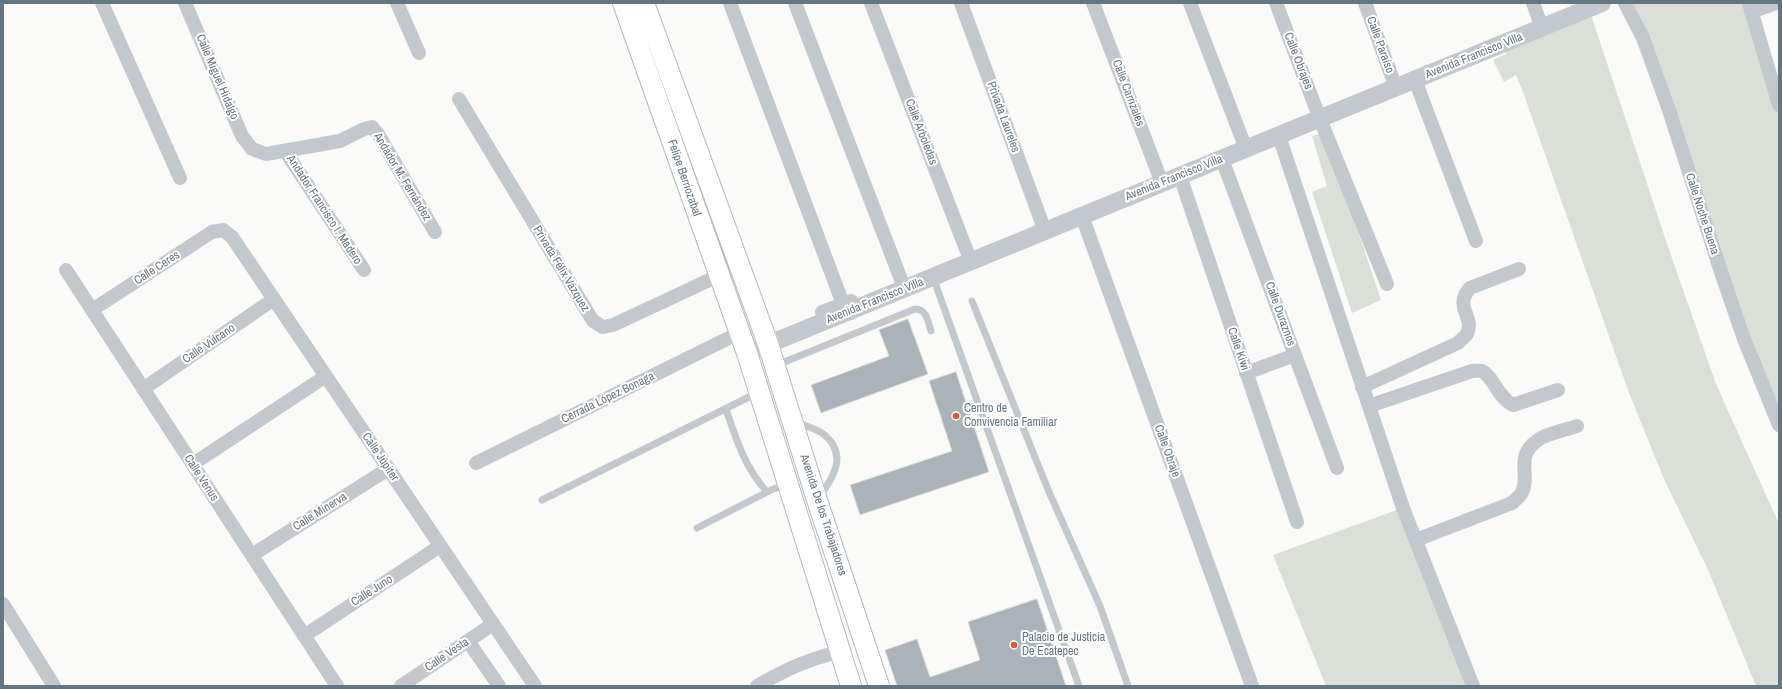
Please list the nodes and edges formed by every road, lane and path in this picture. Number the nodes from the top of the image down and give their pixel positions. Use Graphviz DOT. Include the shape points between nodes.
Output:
graph roads {
  1 [pos="102,3"];
  2 [pos="185,3"];
  3 [pos="397,3"];
  4 [pos="623,3"];
  5 [pos="644,3"];
  6 [pos="730,3"];
  7 [pos="795,3"];
  8 [pos="871,3"];
  9 [pos="961,3"];
  10 [pos="1093,3"];
  11 [pos="1190,3"];
  12 [pos="1276,3"];
  13 [pos="1365,3"];
  14 [pos="1533,3"];
  15 [pos="1625,3"];
  16 [pos="1777,3"];
  17 [pos="1592,5"];
  18 [pos="1750,8"];
  19 [pos="1542,28"];
  20 [pos="419,53"];
  21 [pos="1415,80"];
  22 [pos="1396,88"];
  23 [pos="459,99"];
  24 [pos="1779,105"];
  25 [pos="1320,119"];
  26 [pos="1279,136"];
  27 [pos="252,149"];
  28 [pos="1246,149"];
  29 [pos="285,151"];
  30 [pos="1222,159"];
  31 [pos="1180,176"];
  32 [pos="180,178"];
  33 [pos="1162,184"];
  34 [pos="1082,216"];
  35 [pos="223,230"];
  36 [pos="1045,231"];
  37 [pos="435,232"];
  38 [pos="1476,241"];
  39 [pos="971,262"];
  40 [pos="1519,269"];
  41 [pos="66,270"];
  42 [pos="364,270"];
  43 [pos="929,275"];
  44 [pos="718,276"];
  45 [pos="902,282"];
  46 [pos="1387,284"];
  47 [pos="274,299"];
  48 [pos="972,301"];
  49 [pos="843,304"];
  50 [pos="92,310"];
  51 [pos="822,312"];
  52 [pos="931,331"];
  53 [pos="739,333"];
  54 [pos="768,344"];
  55 [pos="747,353"];
  56 [pos="1295,355"];
  57 [pos="775,365"];
  58 [pos="1246,373"];
  59 [pos="326,376"];
  60 [pos="1362,387"];
  61 [pos="143,389"];
  62 [pos="1558,390"];
  63 [pos="759,392"];
  64 [pos="1369,406"];
  65 [pos="726,409"];
  66 [pos="792,421"];
  67 [pos="1779,425"];
  68 [pos="1577,426"];
  69 [pos="476,463"];
  70 [pos="193,464"];
  71 [pos="1337,468"];
  72 [pos="388,469"];
  73 [pos="787,484"];
  74 [pos="767,492"];
  75 [pos="542,500"];
  76 [pos="817,500"];
  77 [pos="1297,522"];
  78 [pos="696,528"];
  79 [pos="1416,540"];
  80 [pos="440,546"];
  81 [pos="252,555"];
  82 [pos="3,604"];
  83 [pos="493,624"];
  84 [pos="304,636"];
  85 [pos="468,641"];
  86 [pos="840,652"];
  87 [pos="54,686"];
  88 [pos="337,686"];
  89 [pos="401,686"];
  90 [pos="499,686"];
  91 [pos="535,686"];
  92 [pos="757,686"];
  93 [pos="851,686"];
  94 [pos="880,686"];
  95 [pos="1079,686"];
  96 [pos="1128,686"];
  97 [pos="1252,686"];
  98 [pos="1473,686"];
  1 -- 32 [label="street"];
  2 -- 27 [label="street, Calle Miguel Hidalgo" via="242,136"];
  3 -- 20 [label="street"];
  4 -- 44 [label="main road, Felipe Berriozabal"];
  5 -- 54 [label="main road, Felipe Berriozabal"];
  6 -- 49 [label="street"];
  7 -- 45 [label="street"];
  8 -- 39 [label="street, Calle Arboledas"];
  9 -- 36 [label="street, Privada Laureles"];
  10 -- 33 [label="street, Calle Carrizales"];
  11 -- 28 [label="street"];
  12 -- 25 [label="street, Calle Obrajes"];
  13 -- 22 [label="street, Calle Paraíso"];
  14 -- 19 [label="street"];
  15 -- 67 [label="street, Calle Noche Buena" via="1643,38 1744,339"];
  16 -- 18 [label="street"];
  17 -- 19 [label="street, Avenida Francisco Villa"];
  18 -- 24 [label="street"];
  19 -- 21 [label="street, Avenida Francisco Villa"];
  21 -- 22 [label="street, Avenida Francisco Villa"];
  21 -- 38 [label="street"];
  22 -- 25 [label="street, Avenida Francisco Villa"];
  23 -- 44 [label="street, Privada Félix Vázquez" via="593,321 603,327 613,325"];
  25 -- 26 [label="street, Avenida Francisco Villa"];
  25 -- 46 [label="street, Calle Obrajes"];
  26 -- 28 [label="street, Avenida Francisco Villa"];
  26 -- 60 [label="street"];
  27 -- 29 [label="street, Andador M. Fernández" via="266,154"];
  28 -- 30 [label="street, Avenida Francisco Villa"];
  29 -- 37 [label="street, Andador M. Fernández" via="340,141 372,127"];
  29 -- 42 [label="street, Andador Francisco I. Madero"];
  30 -- 31 [label="street, Avenida Francisco Villa"];
  30 -- 56 [label="street, Calle Duraznos"];
  31 -- 33 [label="street, Avenida Francisco Villa"];
  31 -- 58 [label="street, Calle Kiwi"];
  33 -- 34 [label="street, Avenida Francisco Villa"];
  34 -- 36 [label="street, Avenida Francisco Villa"];
  34 -- 97 [label="street, Calle Obraje"];
  35 -- 47 [label="street, Calle Júpiter" via="232,237"];
  35 -- 50 [label="street, Calle Ceres" via="212,232"];
  36 -- 39 [label="street, Avenida Francisco Villa"];
  39 -- 43 [label="street, Avenida Francisco Villa"];
  40 -- 60 [label="street" via="1470,288 1465,294 1462,304 1469,323 1467,334 1458,343"];
  41 -- 50 [label="street, Calle Venus"];
  43 -- 45 [label="street"];
  43 -- 54 [label="street, Avenida Francisco Villa"];
  43 -- 95 [label="lane"];
  44 -- 53 [label="main road, Felipe Berriozabal"];
  45 -- 49 [label="street"];
  47 -- 59 [label="street, Calle Júpiter"];
  47 -- 61 [label="street, Calle Vulcano"];
  48 -- 96 [label="lane" via="1049,492 1100,606"];
  49 -- 51 [label="street"];
  50 -- 61 [label="street, Calle Venus"];
  52 -- 57 [label="lane" via="924,311 915,309"];
  53 -- 55 [label="main road, Felipe Berriozabal"];
  53 -- 69 [label="street, Cerrada López Bonaga"];
  54 -- 55 [label="street, Avenida Francisco Villa"];
  54 -- 57 [label="main road, Avenida De los Trabajadores"];
  55 -- 63 [label="main road, Avenida De los Trabajadores"];
  56 -- 58 [label="street"];
  56 -- 71 [label="street, Calle Duraznos"];
  57 -- 66 [label="main road, Avenida De los Trabajadores"];
  58 -- 77 [label="street, Calle Kiwi"];
  59 -- 70 [label="street"];
  59 -- 72 [label="street, Calle Júpiter"];
  60 -- 64 [label="street"];
  61 -- 70 [label="street, Calle Venus"];
  62 -- 64 [label="street" via="1514,405 1507,402 1482,371 1472,371"];
  63 -- 65 [label="lane"];
  63 -- 73 [label="main road, Avenida De los Trabajadores"];
  64 -- 79 [label="street"];
  65 -- 74 [label="lane" via="743,456 755,479"];
  65 -- 75 [label="lane"];
  66 -- 76 [label="main road, Avenida De los Trabajadores"];
  66 -- 76 [label="lane" via="822,433 832,444 836,456 837,470"];
  68 -- 79 [label="street" via="1539,439 1527,450 1523,463 1524,482 1521,493 1512,503"];
  70 -- 81 [label="street, Calle Venus"];
  72 -- 80 [label="street, Calle Júpiter"];
  72 -- 81 [label="street, Calle Minerva"];
  73 -- 74 [label="lane"];
  73 -- 86 [label="main road, Avenida De los Trabajadores"];
  74 -- 78 [label="lane"];
  76 -- 94 [label="main road, Avenida De los Trabajadores"];
  79 -- 98 [label="street"];
  80 -- 83 [label="street, Calle Júpiter"];
  80 -- 84 [label="street, Calle Juno"];
  81 -- 84 [label="street, Calle Venus"];
  82 -- 87 [label="street"];
  83 -- 85 [label="street, Calle Vesta"];
  83 -- 91 [label="street, Calle Júpiter"];
  84 -- 88 [label="street, Calle Venus"];
  85 -- 89 [label="street, Calle Vesta"];
  85 -- 90 [label="street"];
  86 -- 92 [label="street" via="787,669"];
  86 -- 93 [label="main road, Avenida De los Trabajadores"];
}
